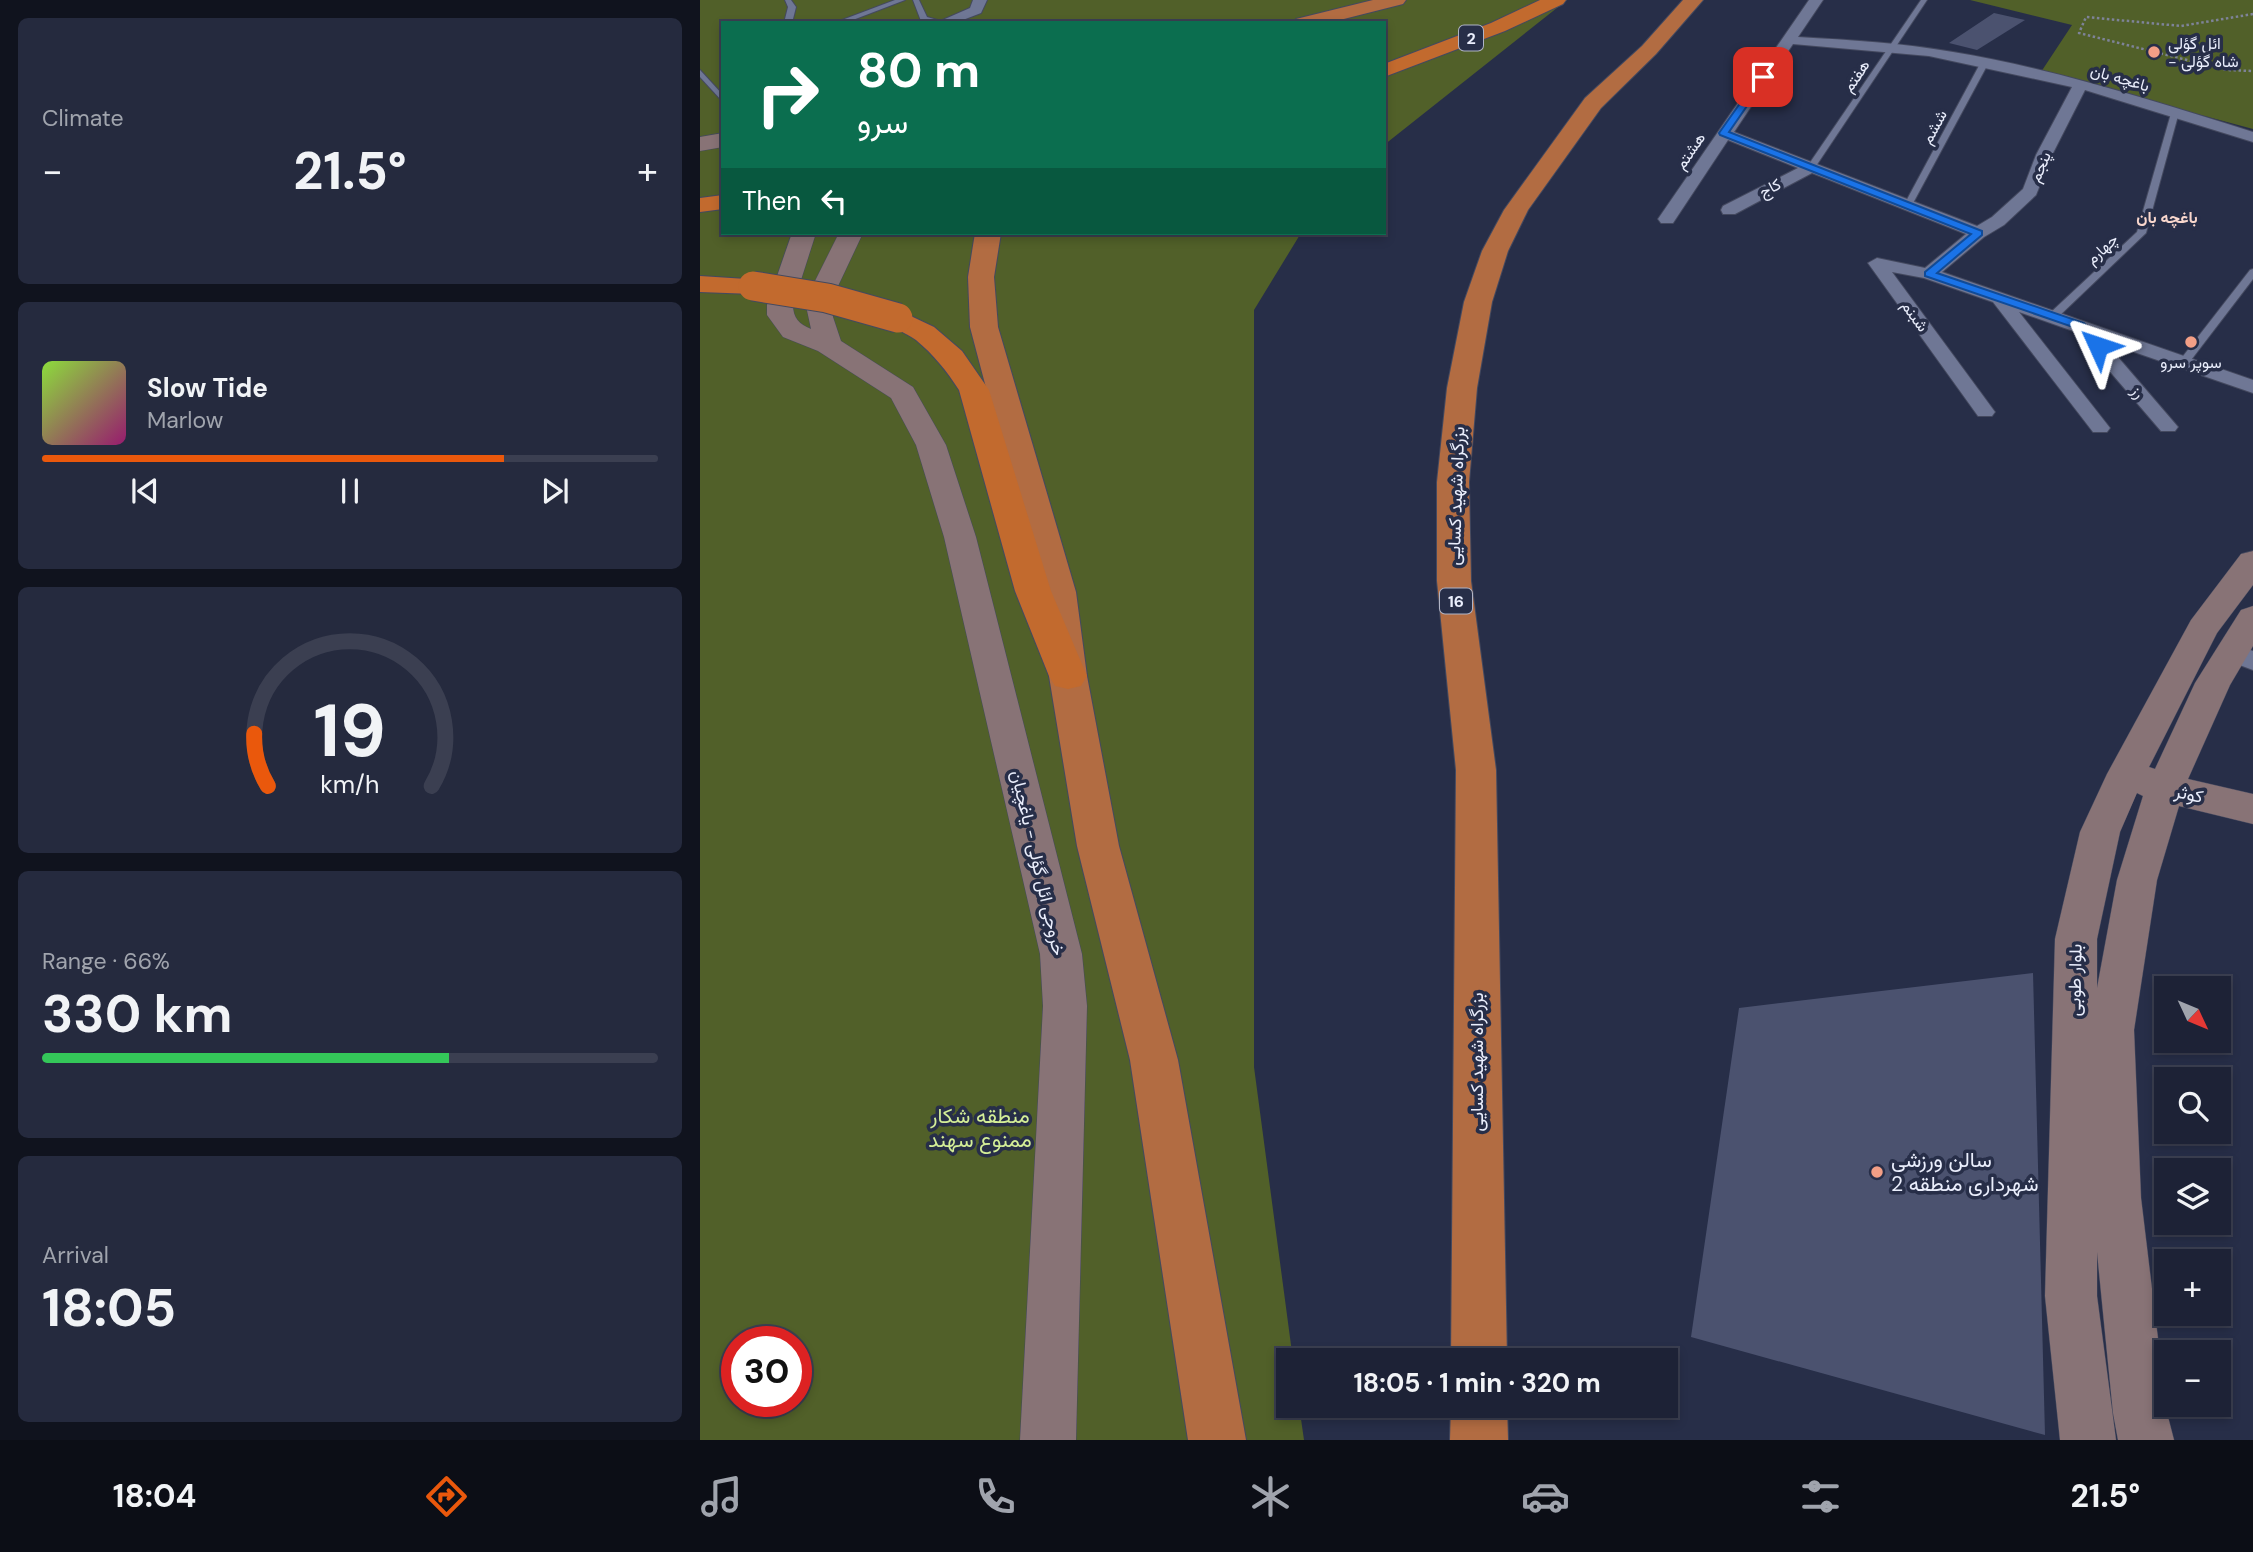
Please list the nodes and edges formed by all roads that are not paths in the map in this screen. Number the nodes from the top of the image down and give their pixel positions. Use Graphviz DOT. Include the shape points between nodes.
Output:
graph roads {
  1 [pos="788,0"];
  2 [pos="902,0"];
  3 [pos="916,0"];
  4 [pos="981,0"];
  5 [pos="1396,0"];
  6 [pos="1524,0"];
  7 [pos="1556,0"];
  8 [pos="1693,0"];
  9 [pos="1816,0"];
  10 [pos="1924,0"];
  11 [pos="788,21"];
  12 [pos="843,21"];
  13 [pos="938,21"];
  14 [pos="948,21"];
  15 [pos="1311,21"];
  16 [pos="1789,40"];
  17 [pos="1892,48"];
  18 [pos="1386,55"];
  19 [pos="1980,61"];
  20 [pos="1386,70"];
  21 [pos="700,72"];
  22 [pos="2080,85"];
  23 [pos="721,98"];
  24 [pos="2175,112"];
  25 [pos="1724,133"];
  26 [pos="2253,137"];
  27 [pos="721,140"];
  28 [pos="700,144"];
  29 [pos="721,149"];
  30 [pos="700,153"];
  31 [pos="1811,167"];
  32 [pos="721,202"];
  33 [pos="700,205"];
  34 [pos="1908,205"];
  35 [pos="1729,210"];
  36 [pos="721,219"];
  37 [pos="1667,219"];
  38 [pos="700,221"];
  39 [pos="1978,233"];
  40 [pos="803,235"];
  41 [pos="850,235"];
  42 [pos="988,235"];
  43 [pos="2253,272"];
  44 [pos="1929,274"];
  45 [pos="700,284"];
  46 [pos="1998,297"];
  47 [pos="2053,316"];
  48 [pos="2080,326"];
  49 [pos="828,345"];
  50 [pos="2184,362"];
  51 [pos="2253,387"];
  52 [pos="1985,411"];
  53 [pos="2168,427"];
  54 [pos="2100,428"];
  55 [pos="2253,563"];
  56 [pos="2247,647"];
  57 [pos="1068,676"];
  58 [pos="2145,781"];
  59 [pos="2253,809"];
  60 [pos="1479,1348"];
  61 [pos="1479,1418"];
  62 [pos="1048,1440"];
  63 [pos="1217,1440"];
  64 [pos="1479,1440"];
  65 [pos="2088,1440"];
  66 [pos="2146,1440"];
  1 -- 11 [label="lane" via="792,7"];
  2 -- 12 [label="lane"];
  3 -- 13 [label="lane" via="924,19"];
  4 -- 14 [label="street" via="976,10"];
  5 -- 15 [label="highway"];
  6 -- 18 [label="highway, 2"];
  7 -- 20 [label="highway, 2"];
  8 -- 60 [label="highway, بزرگراه شهید کسایی / 16" via="1594,103 1516,210 1495,251 1478,302 1462,388 1453,482 1454,581 1476,770"];
  9 -- 16 [label="street, هشتم"];
  10 -- 17 [label="lane, هفتم"];
  16 -- 17 [label="street, باغچه بان"];
  16 -- 25 [label="street, هشتم"];
  17 -- 19 [label="street, باغچه بان"];
  17 -- 31 [label="lane, هفتم"];
  19 -- 22 [label="street, باغچه بان"];
  19 -- 34 [label="lane, ششم"];
  21 -- 23 [label="lane"];
  22 -- 24 [label="street, باغچه بان"];
  22 -- 39 [label="street, پنجم" via="2030,191"];
  24 -- 26 [label="street, باغچه بان"];
  24 -- 47 [label="lane, چهارم" via="2141,233"];
  25 -- 31 [label="street"];
  25 -- 37 [label="street, هشتم"];
  27 -- 28 [label="main road"];
  29 -- 30 [label="main road"];
  31 -- 34 [label="street"];
  31 -- 35 [label="street, کاج"];
  32 -- 33 [label="highway"];
  34 -- 39 [label="street"];
  36 -- 38 [label="highway"];
  39 -- 44 [label="street, پنجم"];
  40 -- 49 [label="main road, خروجی ائل گؤلی - یاغچیان" via="780,316 792,331"];
  41 -- 49 [label="main road" via="818,301"];
  42 -- 57 [label="highway" via="981,277 984,327 1058,592"];
  43 -- 50 [label="lane"];
  44 -- 46 [label="street"];
  44 -- 52 [label="street, شبنم" via="1877,263"];
  45 -- 57 [label="highway, bridge" via="815,293 861,304 924,332 952,356 974,390 1033,591"];
  46 -- 47 [label="street"];
  46 -- 54 [label="street"];
  47 -- 48 [label="street"];
  48 -- 50 [label="street"];
  48 -- 53 [label="street, رز"];
  49 -- 62 [label="main road, خروجی ائل گؤلی - یاغچیان" via="903,393 931,444 960,537 1061,954 1065,1006"];
  50 -- 51 [label="street"];
  55 -- 58 [label="main road, بلوار طوبی" via="2203,628"];
  56 -- 58 [label="main road, بلوار طوبی" via="2213,683"];
  57 -- 63 [label="highway" via="1098,846 1154,1060"];
  58 -- 59 [label="main road, کوثر"];
  58 -- 65 [label="main road, بلوار طوبی" via="2100,832 2076,939 2071,1296"];
  58 -- 66 [label="main road, بلوار طوبی" via="2137,880 2112,1030 2116,1198"];
  61 -- 64 [label="highway"];
}
